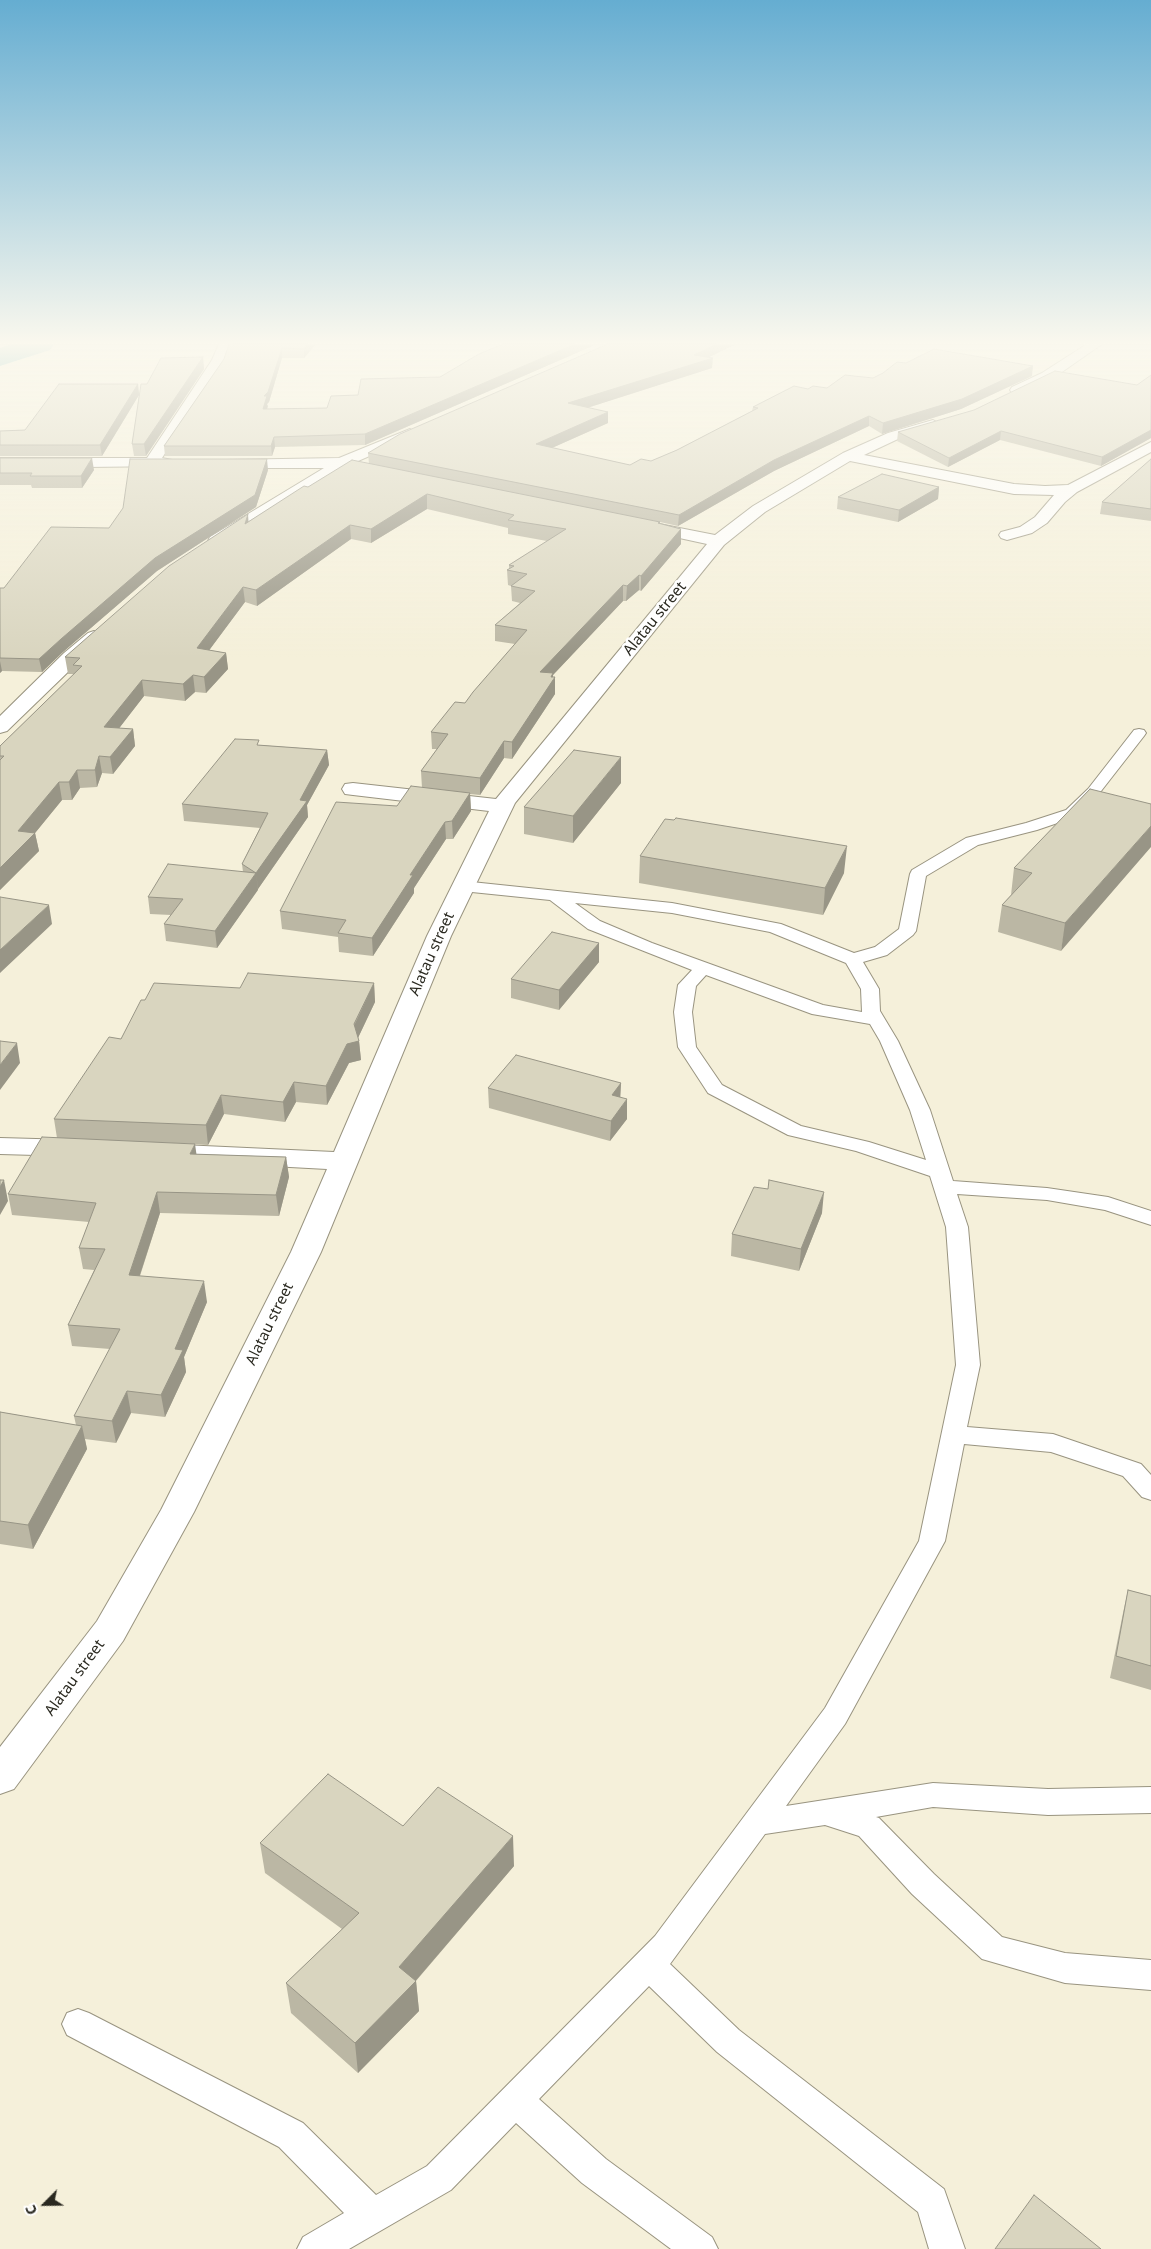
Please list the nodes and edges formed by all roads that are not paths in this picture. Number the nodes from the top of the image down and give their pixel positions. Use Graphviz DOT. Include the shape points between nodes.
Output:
graph roads {
  1 [pos="161,449"];
  2 [pos="376,449"];
  3 [pos="864,449"];
  4 [pos="1146,449"];
  5 [pos="848,456"];
  6 [pos="152,462"];
  7 [pos="181,462"];
  8 [pos="0,463"];
  9 [pos="220,463"];
  10 [pos="342,464"];
  11 [pos="368,469"];
  12 [pos="1071,489"];
  13 [pos="631,523"];
  14 [pos="1007,535"];
  15 [pos="718,541"];
  16 [pos="204,549"];
  17 [pos="106,626"];
  18 [pos="0,727"];
  19 [pos="1139,733"];
  20 [pos="353,789"];
  21 [pos="502,806"];
  22 [pos="462,886"];
  23 [pos="555,896"];
  24 [pos="853,959"];
  25 [pos="703,968"];
  26 [pos="876,1020"];
  27 [pos="0,1146"];
  28 [pos="94,1149"];
  29 [pos="134,1151"];
  30 [pos="344,1160"];
  31 [pos="942,1180"];
  32 [pos="1151,1218"];
  33 [pos="954,1434"];
  34 [pos="1142,1473"];
  35 [pos="1151,1491"];
  36 [pos="0,1778"];
  37 [pos="1151,1800"];
  38 [pos="826,1812"];
  39 [pos="756,1823"];
  40 [pos="648,1964"];
  41 [pos="1151,1975"];
  42 [pos="78,2024"];
  43 [pos="515,2100"];
  44 [pos="372,2216"];
  45 [pos="326,2245"];
  46 [pos="700,2249"];
  47 [pos="947,2249"];
  1 -- 6 [label="street"];
  2 -- 10 [label="street"];
  3 -- 5 [label="street, Alatau street"];
  4 -- 12 [label="street"];
  5 -- 12 [label="street" via="1014,489"];
  5 -- 15 [label="street, Alatau street" via="760,509"];
  6 -- 7 [label="street"];
  6 -- 8 [label="street"];
  9 -- 10 [label="street"];
  10 -- 11 [label="street"];
  10 -- 16 [label="street"];
  12 -- 14 [label="street" via="1041,520 1026,530"];
  13 -- 15 [label="street"];
  15 -- 21 [label="street, Alatau street"];
  17 -- 18 [label="street"];
  19 -- 24 [label="lane" via="1072,813 972,841 918,874 907,931 881,951"];
  20 -- 21 [label="street"];
  21 -- 22 [label="street, Alatau street"];
  22 -- 23 [label="lane"];
  22 -- 30 [label="street, Alatau street"];
  23 -- 24 [label="lane" via="672,908 775,928"];
  23 -- 25 [label="lane" via="594,925"];
  24 -- 26 [label="lane" via="870,989 871,1011"];
  25 -- 26 [label="lane" via="819,1010"];
  25 -- 31 [label="lane" via="687,985 683,1012 687,1047 715,1089 795,1131 862,1146"];
  26 -- 31 [label="lane" via="890,1041 920,1110"];
  27 -- 28 [label="street"];
  29 -- 30 [label="street"];
  30 -- 36 [label="street, Alatau street" via="306,1252 177,1512 110,1631"];
  31 -- 32 [label="lane" via="1108,1204"];
  31 -- 33 [label="lane" via="957,1227 968,1365"];
  33 -- 34 [label="lane" via="1054,1443"];
  33 -- 39 [label="lane" via="932,1541 835,1716"];
  34 -- 35 [label="lane"];
  37 -- 38 [label="lane" via="1048,1802 933,1795"];
  38 -- 39 [label="lane"];
  38 -- 41 [label="lane" via="869,1827 923,1884 993,1949 1065,1968"];
  39 -- 40 [label="lane" via="666,1946"];
  40 -- 43 [label="lane"];
  40 -- 47 [label="lane" via="728,2041 932,2200"];
  42 -- 44 [label="lane" via="291,2135"];
  43 -- 44 [label="lane" via="439,2178"];
  43 -- 46 [label="lane" via="594,2171"];
  44 -- 45 [label="lane"];
}
